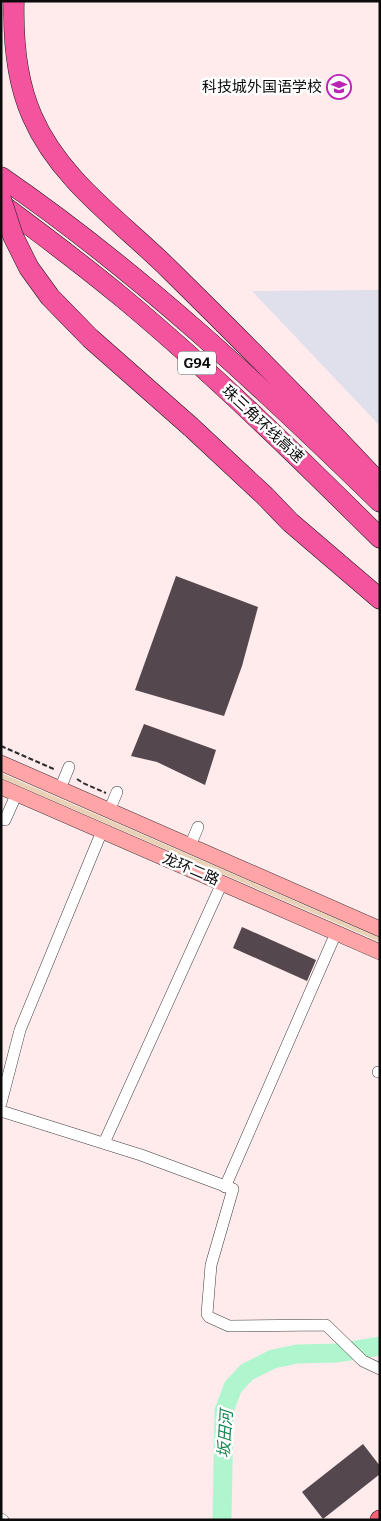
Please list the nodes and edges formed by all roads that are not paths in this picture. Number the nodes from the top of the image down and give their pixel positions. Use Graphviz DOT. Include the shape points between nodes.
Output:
graph roads {
  1 [pos="14,1"];
  2 [pos="1,177"];
  3 [pos="1,198"];
  4 [pos="1,204"];
  5 [pos="380,484"];
  6 [pos="380,502"];
  7 [pos="380,538"];
  8 [pos="380,599"];
  9 [pos="1,763"];
  10 [pos="69,767"];
  11 [pos="1,787"];
  12 [pos="60,790"];
  13 [pos="17,793"];
  14 [pos="114,793"];
  15 [pos="109,811"];
  16 [pos="5,820"];
  17 [pos="198,827"];
  18 [pos="102,831"];
  19 [pos="190,846"];
  20 [pos="222,883"];
  21 [pos="380,928"];
  22 [pos="336,933"];
  23 [pos="380,952"];
  24 [pos="1,1103"];
  25 [pos="1,1112"];
  26 [pos="104,1143"];
  27 [pos="225,1187"];
  28 [pos="380,1369"];
  1 -- 5 [label="highway" via="14,41 19,76 32,116 49,148 70,176 176,276"];
  2 -- 6 [label="highway, 珠三角环线高速 / G94" via="161,299 304,428"];
  3 -- 8 [label="highway, bridge" via="13,236 50,297 90,338 192,427 290,522"];
  4 -- 7 [label="highway, 珠三角环线高速 / G94" via="124,299 284,443"];
  9 -- 12 [label="main road, 龙环二路"];
  10 -- 12 [label="street"];
  11 -- 13 [label="main road, 龙环二路"];
  12 -- 15 [label="main road, 龙环二路"];
  13 -- 16 [label="street"];
  13 -- 18 [label="main road, 龙环二路"];
  14 -- 15 [label="street"];
  15 -- 19 [label="main road, 龙环二路"];
  17 -- 19 [label="street"];
  18 -- 20 [label="main road, 龙环二路"];
  18 -- 24 [label="street" via="20,1030"];
  19 -- 21 [label="main road, 龙环二路"];
  20 -- 22 [label="main road, 龙环二路"];
  20 -- 26 [label="street"];
  22 -- 23 [label="main road, 龙环二路"];
  22 -- 27 [label="street"];
  25 -- 26 [label="street"];
  26 -- 27 [label="street"];
  27 -- 28 [label="street" via="233,1189 211,1265 209,1317 234,1326 326,1325 363,1361"];
}
